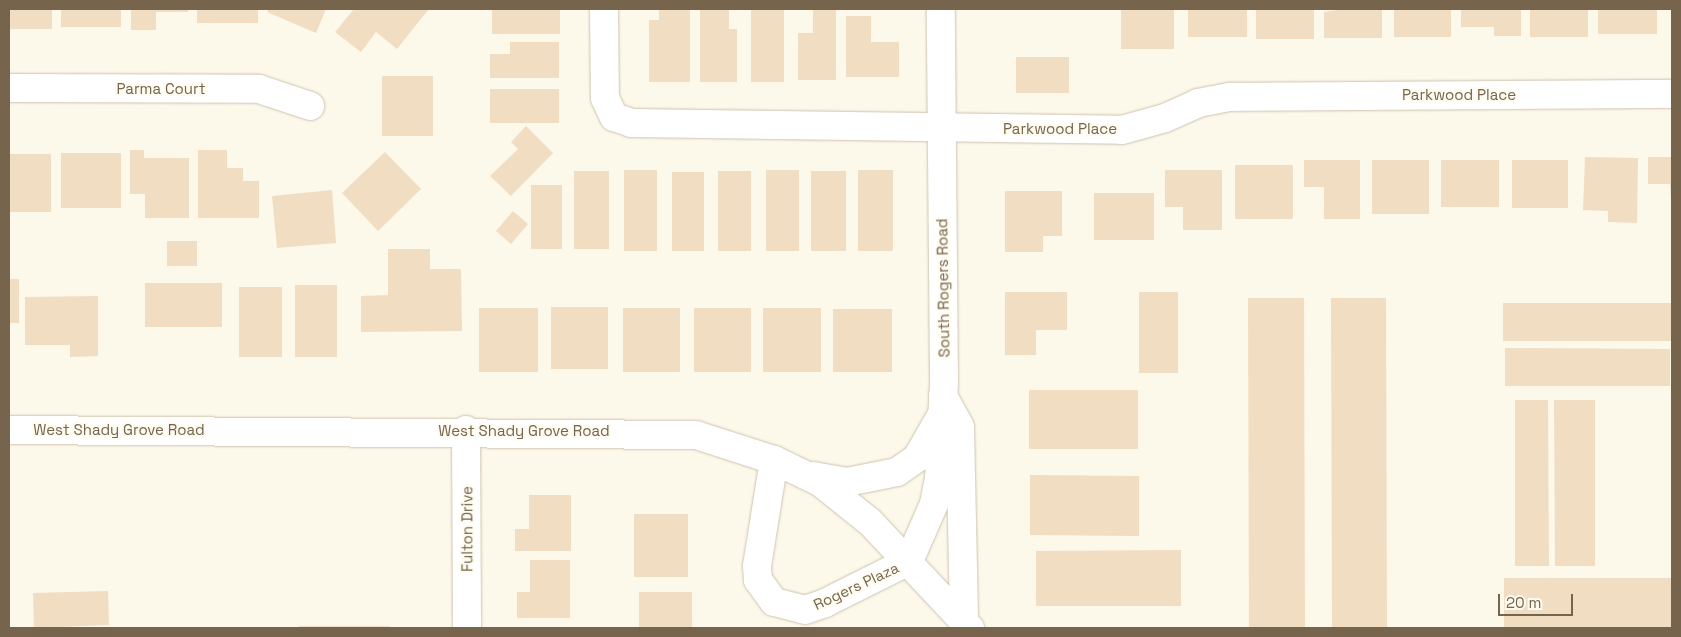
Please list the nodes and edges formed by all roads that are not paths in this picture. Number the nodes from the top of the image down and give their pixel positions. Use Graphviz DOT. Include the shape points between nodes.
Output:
graph roads {
  1 [pos="604,9"];
  2 [pos="941,9"];
  3 [pos="9,88"];
  4 [pos="1672,94"];
  5 [pos="310,106"];
  6 [pos="942,127"];
  7 [pos="943,405"];
  8 [pos="9,430"];
  9 [pos="466,430"];
  10 [pos="774,460"];
  11 [pos="806,475"];
  12 [pos="908,561"];
  13 [pos="967,626"];
  14 [pos="468,628"];
  1 -- 6 [label="street, Parkwood Place" via="605,98 607,108 622,120"];
  2 -- 6 [label="street, South Rogers Road"];
  3 -- 5 [label="street, Parma Court" via="258,89"];
  4 -- 6 [label="street, Parkwood Place" via="1229,97 1198,103 1165,118 1122,130"];
  6 -- 7 [label="street, South Rogers Road"];
  7 -- 11 [label="street" via="917,458 897,472 848,482"];
  7 -- 12 [label="street, South Rogers Road" via="934,504"];
  7 -- 13 [label="street" via="960,427"];
  8 -- 9 [label="street, West Shady Grove Road"];
  9 -- 10 [label="street, West Shady Grove Road" via="696,435"];
  9 -- 14 [label="street, Fulton Drive"];
  10 -- 11 [label="street, West Shady Grove Road"];
  10 -- 12 [label="street, Rogers Plaza" via="757,566 758,580 774,602 812,608"];
  11 -- 12 [label="street, West Shady Grove Road" via="870,522"];
  12 -- 13 [label="street, West Shady Grove Road"];
}
